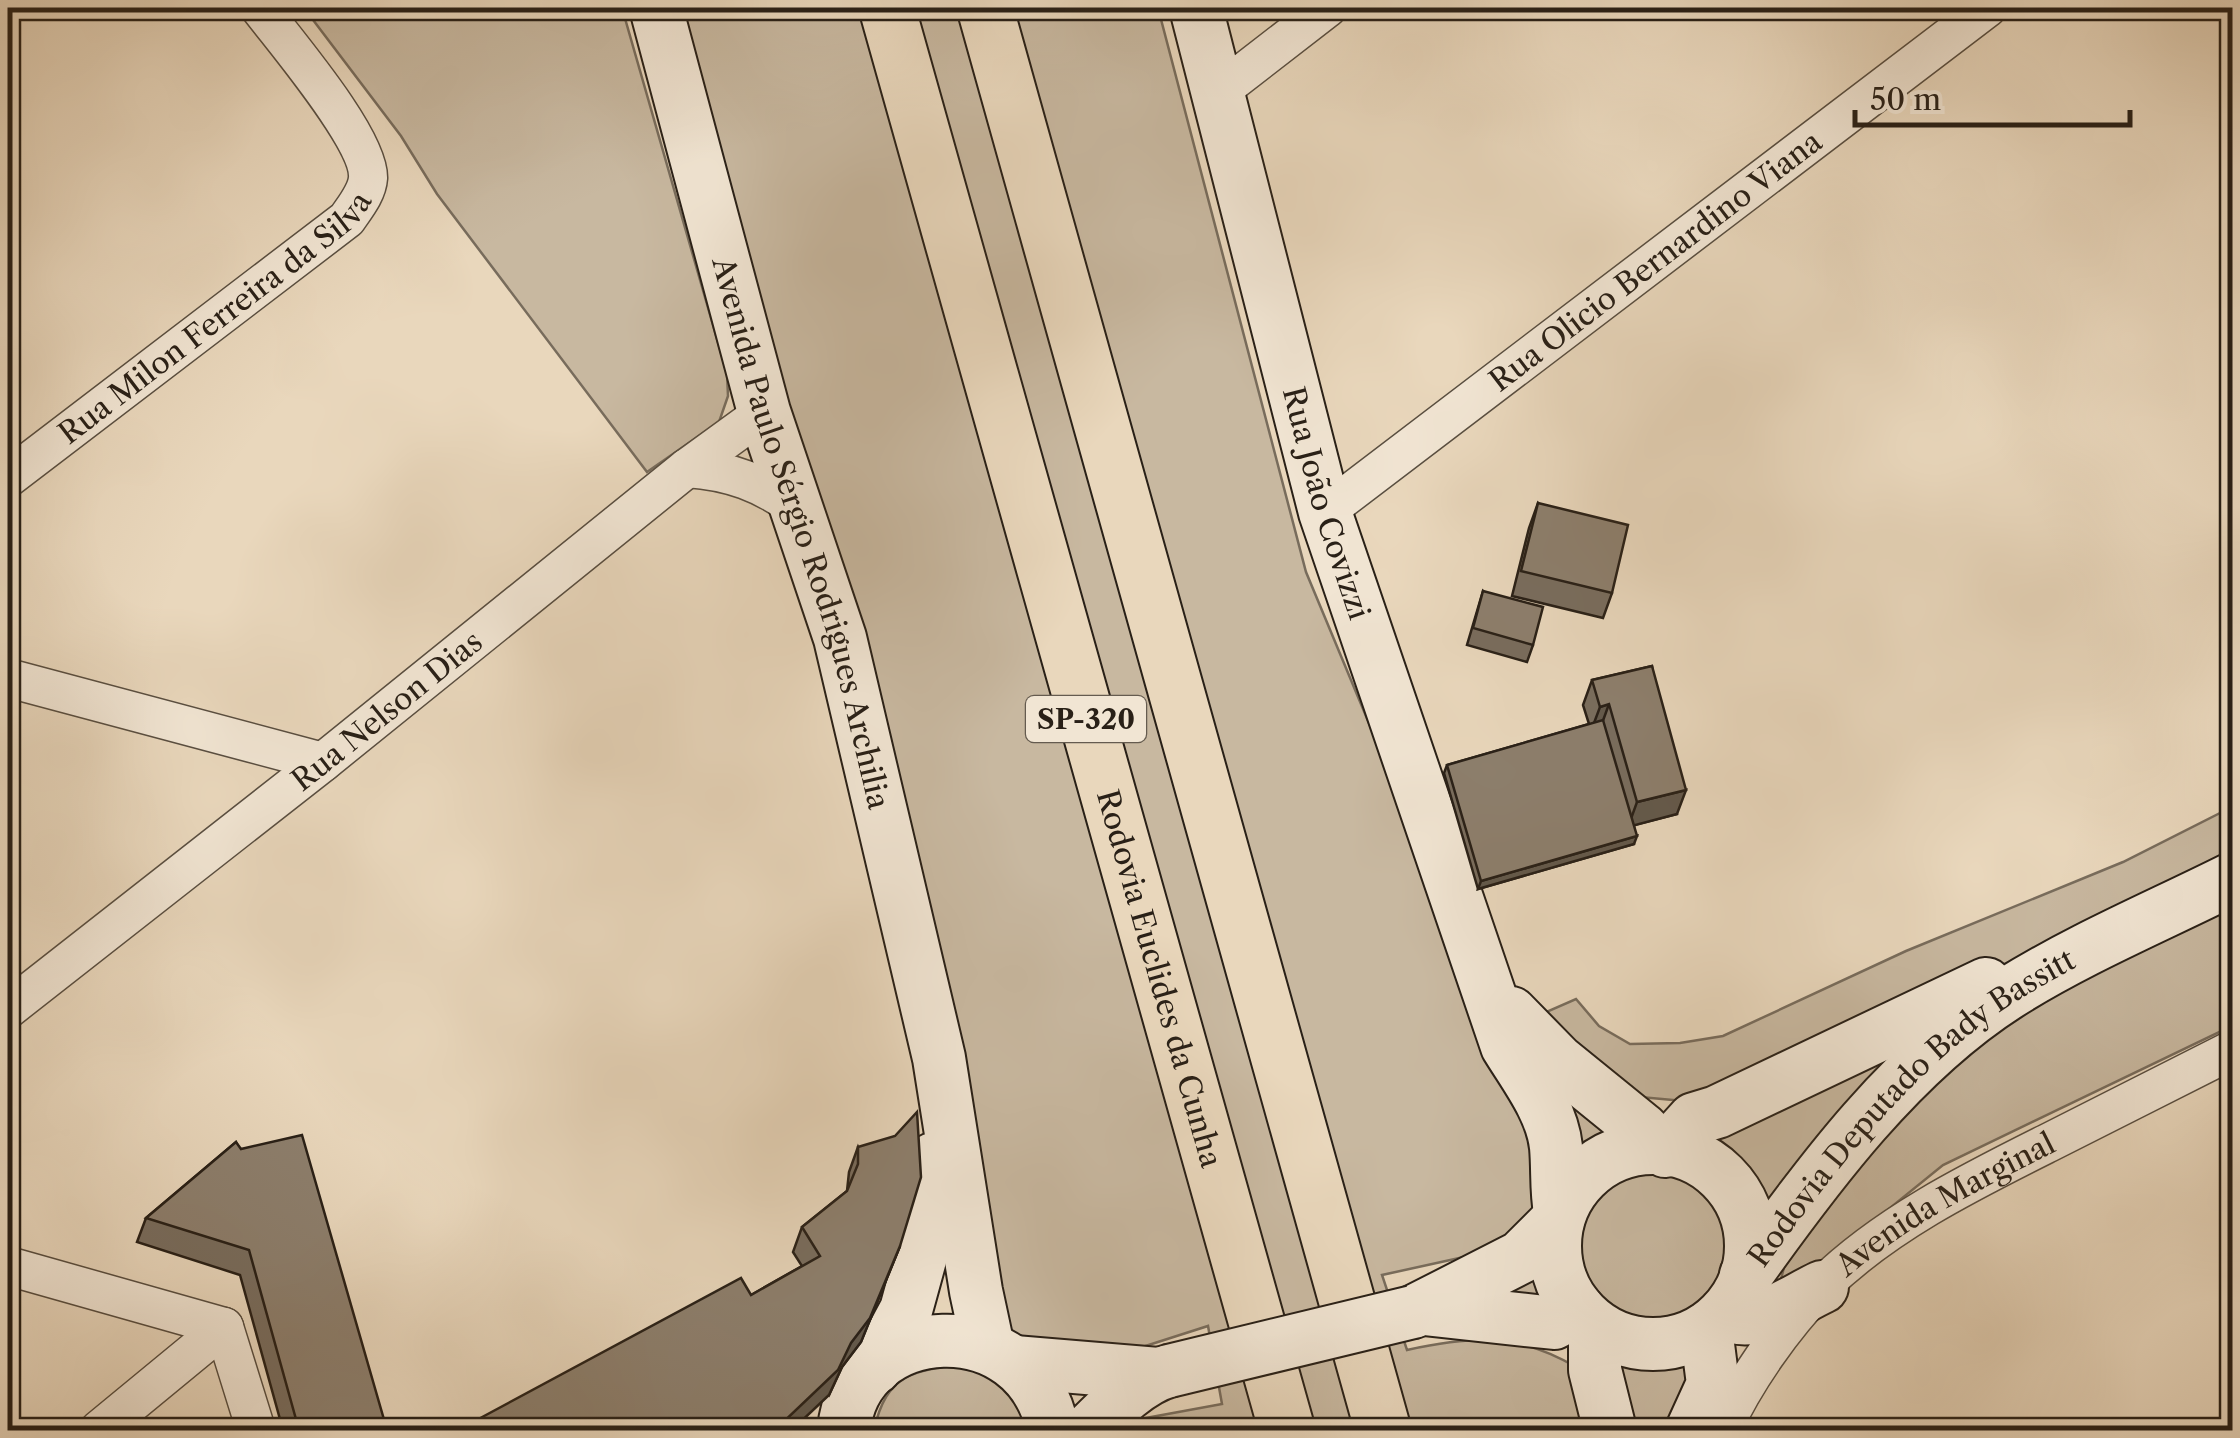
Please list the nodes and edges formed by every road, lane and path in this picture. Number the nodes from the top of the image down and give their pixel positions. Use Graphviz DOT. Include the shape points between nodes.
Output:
graph roads {
  1 [pos="260,8"];
  2 [pos="656,8"];
  3 [pos="887,8"];
  4 [pos="985,8"];
  5 [pos="1196,8"];
  6 [pos="1328,8"];
  7 [pos="1987,8"];
  8 [pos="1216,94"];
  9 [pos="764,412"];
  10 [pos="688,468"];
  11 [pos="8,478"];
  12 [pos="797,508"];
  13 [pos="1325,512"];
  14 [pos="8,678"];
  15 [pos="323,762"];
  16 [pos="2232,879"];
  17 [pos="2087,951"];
  18 [pos="1488,990"];
  19 [pos="8,1009"];
  20 [pos="2232,1050"];
  21 [pos="939,1058"];
  22 [pos="1659,1149"];
  23 [pos="1559,1216"];
  24 [pos="8,1266"];
  25 [pos="1822,1287"];
  26 [pos="1725,1306"];
  27 [pos="1419,1310"];
  28 [pos="1586,1317"];
  29 [pos="224,1327"];
  30 [pos="1001,1355"];
  31 [pos="875,1368"];
  32 [pos="1164,1372"];
  33 [pos="842,1427"];
  34 [pos="98,1430"];
  35 [pos="256,1430"];
  36 [pos="1053,1430"];
  37 [pos="1089,1430"];
  38 [pos="1287,1430"];
  39 [pos="1383,1430"];
  40 [pos="1610,1430"];
  41 [pos="1692,1430"];
  42 [pos="1722,1430"];
  1 -- 11 [label="street, Rua Milon Ferreira da Silva" via="352,132 368,182 348,219"];
  2 -- 9 [label="main road, Avenida Paulo Sérgio Rodrigues Archilia"];
  3 -- 38 [label="highway, Rodovia Euclides da Cunha / SP-320"];
  4 -- 39 [label="highway, SP-320"];
  5 -- 8 [label="main road, Rua João Covizzi"];
  6 -- 8 [label="street"];
  7 -- 13 [label="street, Rua Olicio Bernardino Viana"];
  8 -- 13 [label="main road, Rua João Covizzi"];
  9 -- 10 [label="street, Rua Nelson Dias"];
  9 -- 12 [label="main road, Avenida Paulo Sérgio Rodrigues Archilia"];
  10 -- 12 [label="street" via="746,478"];
  10 -- 15 [label="street, Rua Nelson Dias"];
  12 -- 21 [label="main road, Avenida Paulo Sérgio Rodrigues Archilia" via="840,638"];
  13 -- 18 [label="main road, Rua João Covizzi"];
  14 -- 15 [label="street"];
  15 -- 19 [label="street, Rua Nelson Dias"];
  16 -- 17 [label="main road, Rodovia Deputado Bady Bassitt"];
  17 -- 22 [label="main road, Rodovia Deputado Bady Bassitt" via="1992,981 1694,1118"];
  17 -- 26 [label="main road, Rodovia Deputado Bady Bassitt" via="2008,994 1881,1104 1816,1178"];
  18 -- 22 [label="main road, Rua João Covizzi"];
  18 -- 23 [label="main road, Rua João Covizzi" via="1507,1046 1546,1111 1556,1145"];
  20 -- 25 [label="street, Avenida Marginal" via="1985,1174 1872,1244"];
  21 -- 30 [label="main road, Avenida Paulo Sérgio Rodrigues Archilia" via="976,1291"];
  21 -- 31 [label="main road, Avenida Paulo Sérgio Rodrigues Archilia" via="934,1212 906,1310"];
  22 -- 23 [label="main road" via="1610,1157 1572,1190"];
  22 -- 26 [label="main road" via="1702,1162 1734,1192 1751,1253"];
  23 -- 27 [label="main road" via="1520,1257"];
  23 -- 28 [label="main road" via="1556,1262"];
  24 -- 29 [label="street"];
  25 -- 26 [label="main road" via="1758,1319 1740,1321"];
  25 -- 42 [label="street, Avenida Marginal" via="1751,1378"];
  26 -- 28 [label="main road" via="1685,1338 1652,1343 1618,1338"];
  26 -- 41 [label="main road" via="1714,1384"];
  27 -- 28 [label="main road" via="1554,1323"];
  27 -- 32 [label="main road, bridge"];
  28 -- 40 [label="main road"];
  29 -- 34 [label="street"];
  29 -- 35 [label="street"];
  30 -- 31 [label="main road" via="959,1340 929,1341"];
  30 -- 32 [label="main road"];
  30 -- 36 [label="main road" via="1036,1384"];
  31 -- 33 [label="main road, Avenida Paulo Sérgio Rodrigues Archilia"];
  32 -- 37 [label="main road"];
}
